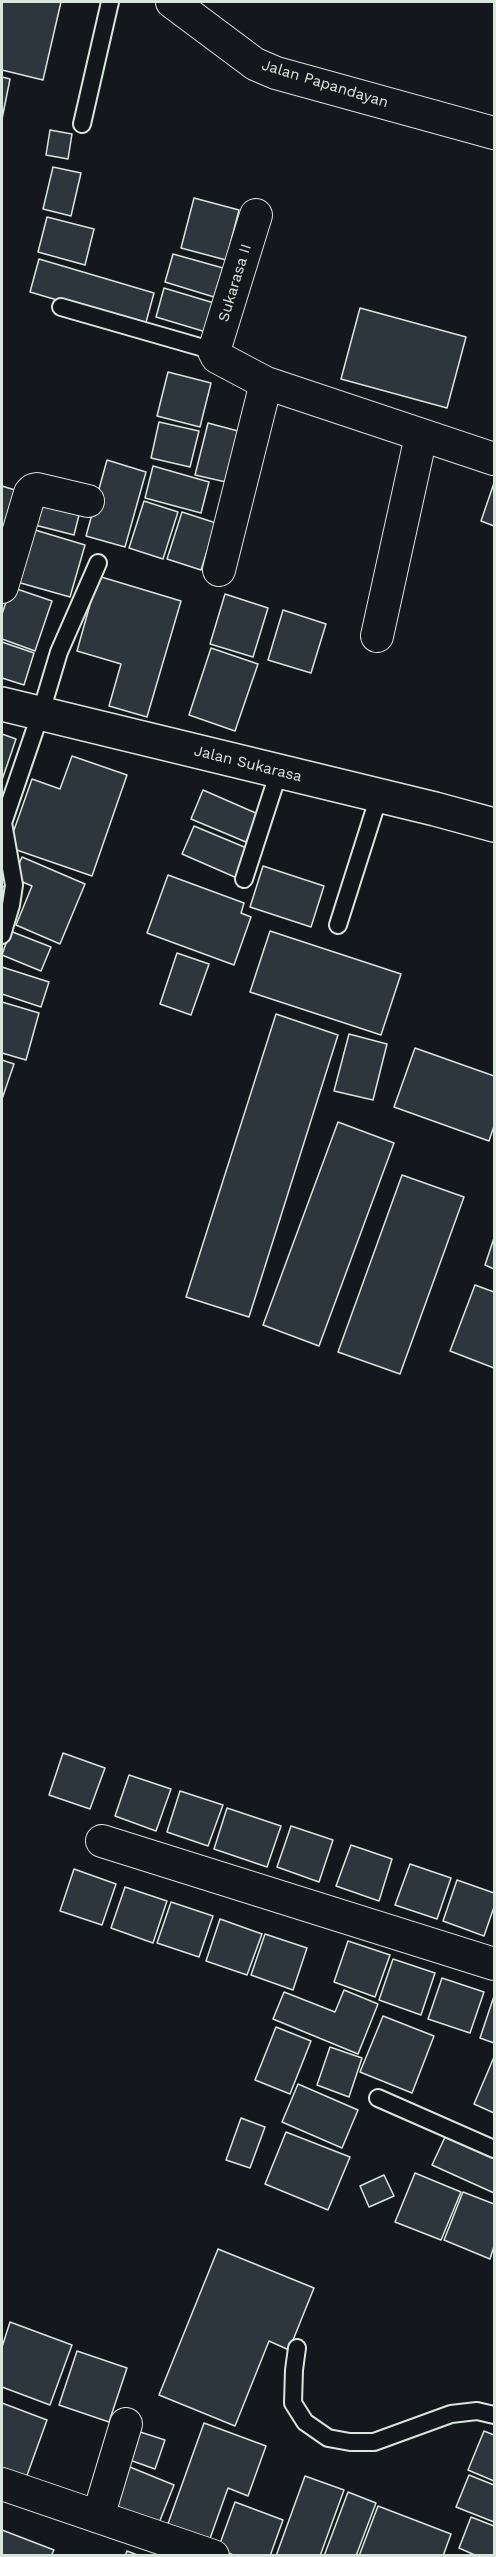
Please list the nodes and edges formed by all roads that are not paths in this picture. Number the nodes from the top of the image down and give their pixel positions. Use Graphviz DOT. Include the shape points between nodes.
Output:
graph roads {
  1 [pos="110,2"];
  2 [pos="172,2"];
  3 [pos="82,124"];
  4 [pos="495,134"];
  5 [pos="256,215"];
  6 [pos="61,307"];
  7 [pos="214,351"];
  8 [pos="266,383"];
  9 [pos="421,436"];
  10 [pos="495,459"];
  11 [pos="88,501"];
  12 [pos="98,563"];
  13 [pos="219,570"];
  14 [pos="2,587"];
  15 [pos="377,636"];
  16 [pos="2,704"];
  17 [pos="41,712"];
  18 [pos="279,771"];
  19 [pos="379,796"];
  20 [pos="495,825"];
  21 [pos="244,879"];
  22 [pos="338,925"];
  23 [pos="2,934"];
  24 [pos="102,1841"];
  25 [pos="495,1964"];
  26 [pos="378,2098"];
  27 [pos="495,2149"];
  28 [pos="297,2348"];
  29 [pos="495,2415"];
  30 [pos="126,2424"];
  31 [pos="2,2484"];
  32 [pos="98,2517"];
  33 [pos="213,2556"];
  1 -- 3 [label="lane"];
  2 -- 4 [label="street, Jalan Papandayan" via="255,64 276,73"];
  5 -- 7 [label="street, Sukarasa II"];
  6 -- 7 [label="lane"];
  7 -- 8 [label="street" via="217,357"];
  8 -- 9 [label="street"];
  8 -- 13 [label="street"];
  9 -- 10 [label="street"];
  9 -- 15 [label="street"];
  11 -- 14 [label="street" via="33,490"];
  12 -- 17 [label="lane" via="58,652"];
  16 -- 17 [label="street, Jalan Sukarasa"];
  17 -- 18 [label="street, Jalan Sukarasa"];
  17 -- 23 [label="lane" via="3,823 14,885"];
  18 -- 19 [label="street, Jalan Sukarasa"];
  18 -- 21 [label="lane"];
  19 -- 20 [label="street, Jalan Sukarasa"];
  19 -- 22 [label="lane"];
  24 -- 25 [label="street"];
  26 -- 27 [label="lane"];
  28 -- 29 [label="lane" via="293,2403 306,2422 328,2438 374,2442 451,2414 477,2411"];
  30 -- 32 [label="street"];
  31 -- 32 [label="street"];
  32 -- 33 [label="street"];
}
